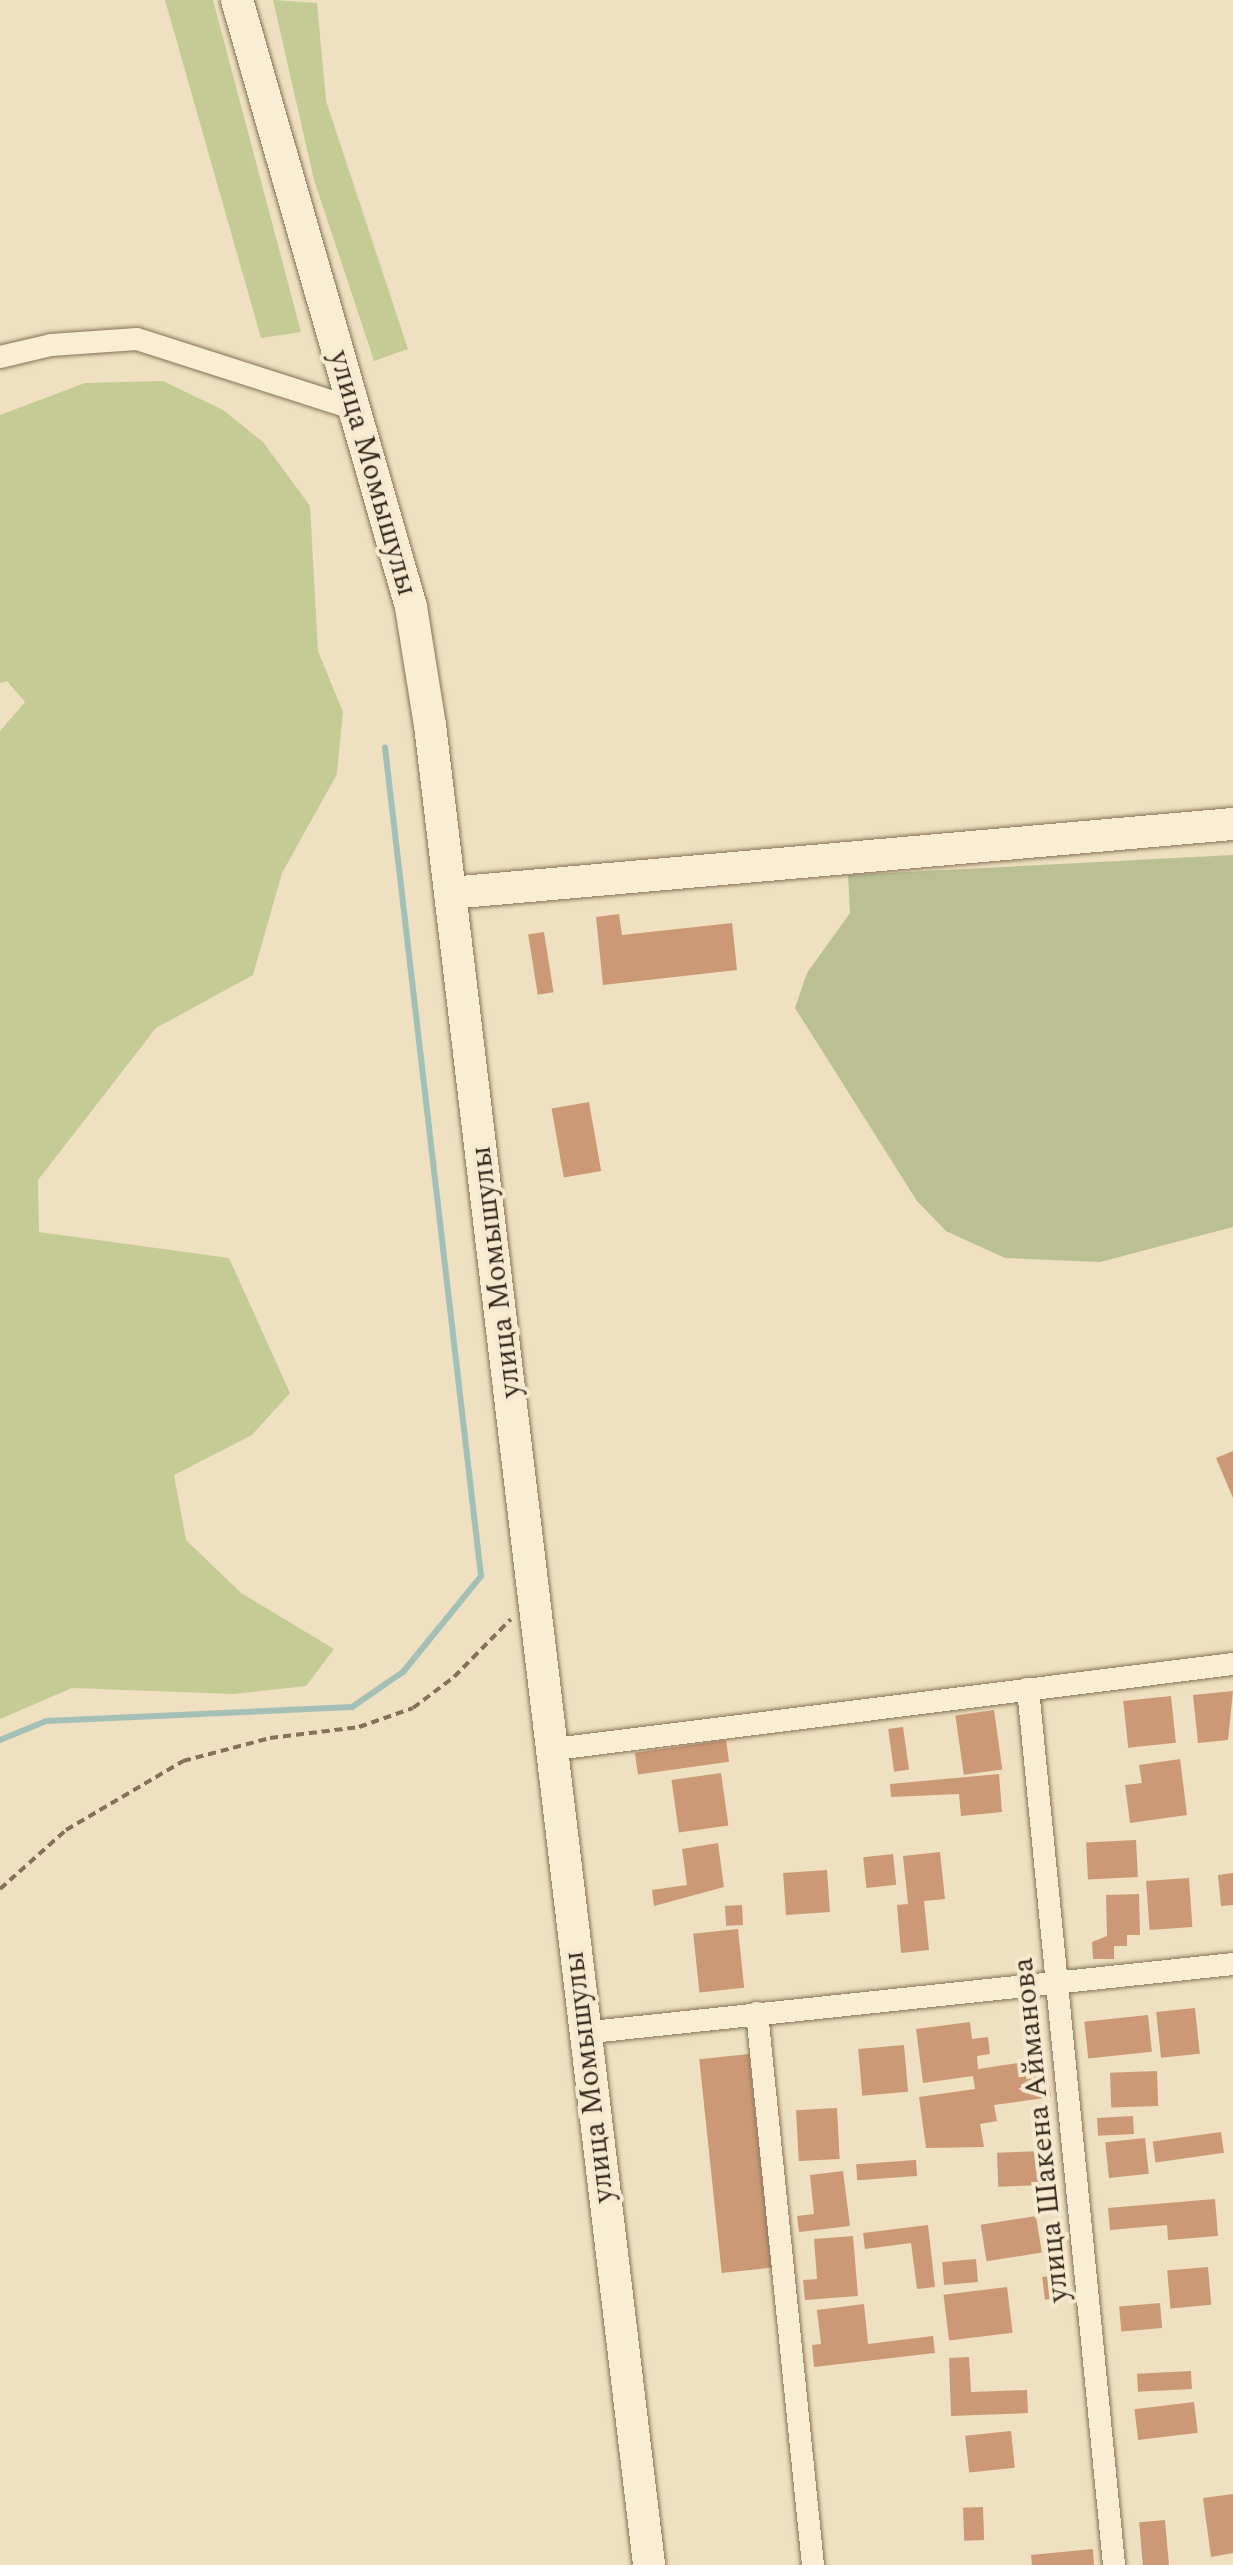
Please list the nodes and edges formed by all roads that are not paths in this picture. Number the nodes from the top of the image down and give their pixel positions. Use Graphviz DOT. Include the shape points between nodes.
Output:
graph roads {
  1 [pos="237,0"];
  2 [pos="0,357"];
  3 [pos="355,409"];
  4 [pos="1233,824"];
  5 [pos="450,893"];
  6 [pos="1233,1664"];
  7 [pos="1028,1689"];
  8 [pos="554,1750"];
  9 [pos="1233,1964"];
  10 [pos="1056,1979"];
  11 [pos="757,2013"];
  12 [pos="582,2033"];
  13 [pos="650,2565"];
  14 [pos="813,2565"];
  15 [pos="1114,2565"];
  1 -- 3 [label="street, улица Момышулы"];
  2 -- 3 [label="street" via="51,344 137,339"];
  3 -- 5 [label="street, улица Момышулы" via="411,607"];
  4 -- 5 [label="street"];
  5 -- 8 [label="street, улица Момышулы"];
  6 -- 7 [label="street"];
  7 -- 8 [label="street"];
  7 -- 10 [label="street, улица Шакена Айманова"];
  8 -- 12 [label="street, улица Момышулы"];
  9 -- 10 [label="street"];
  10 -- 11 [label="street"];
  10 -- 15 [label="street, улица Шакена Айманова"];
  11 -- 12 [label="street"];
  11 -- 14 [label="street"];
  12 -- 13 [label="street, улица Момышулы"];
}
